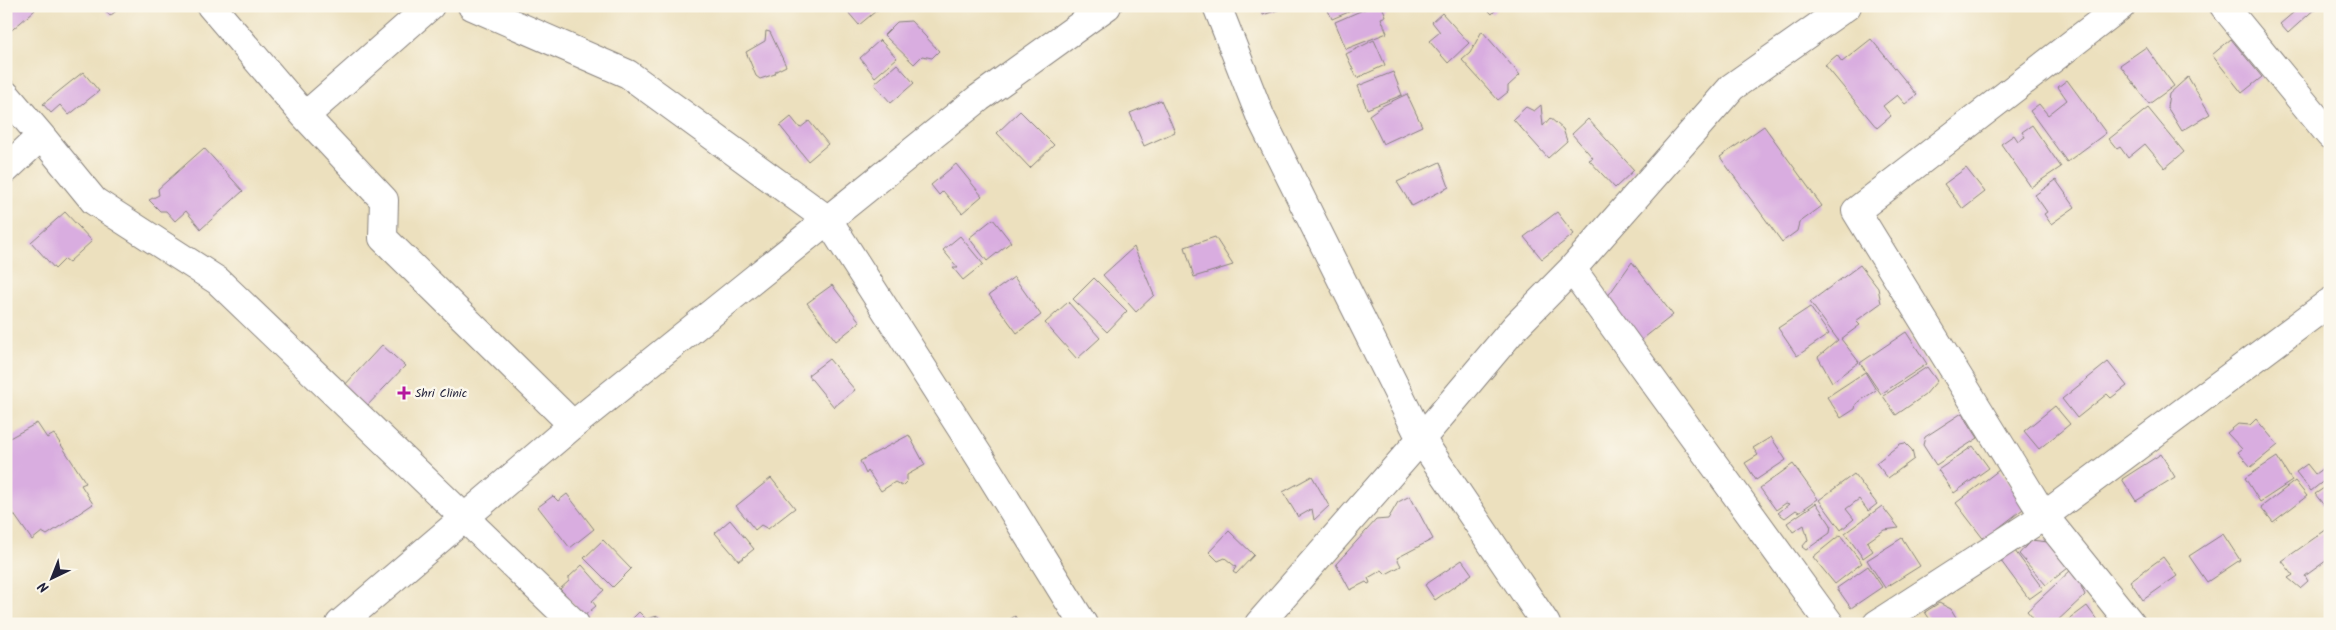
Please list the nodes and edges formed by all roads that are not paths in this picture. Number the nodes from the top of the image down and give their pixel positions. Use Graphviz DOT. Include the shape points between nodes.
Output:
graph roads {
  1 [pos="211,6"];
  2 [pos="430,6"];
  3 [pos="472,6"];
  4 [pos="1107,6"];
  5 [pos="1217,6"];
  6 [pos="1847,6"];
  7 [pos="2121,6"];
  8 [pos="2224,6"];
  9 [pos="6,95"];
  10 [pos="305,116"];
  11 [pos="2330,135"];
  12 [pos="41,136"];
  13 [pos="6,169"];
  14 [pos="828,220"];
  15 [pos="1572,270"];
  16 [pos="2330,302"];
  17 [pos="573,425"];
  18 [pos="1421,439"];
  19 [pos="2044,516"];
  20 [pos="465,518"];
  21 [pos="1273,618"];
  22 [pos="340,624"];
  23 [pos="575,624"];
  24 [pos="1083,624"];
  25 [pos="1546,624"];
  26 [pos="1830,624"];
  27 [pos="1878,624"];
  28 [pos="2131,624"];
  1 -- 10 [label="street"];
  2 -- 10 [label="street"];
  3 -- 14 [label="street" via="628,74"];
  4 -- 14 [label="street" via="979,98"];
  5 -- 18 [label="street" via="1261,118"];
  6 -- 15 [label="street" via="1732,88"];
  7 -- 19 [label="street" via="1856,211"];
  8 -- 11 [label="street"];
  9 -- 12 [label="street"];
  10 -- 17 [label="street" via="384,200 383,238"];
  12 -- 13 [label="street"];
  12 -- 20 [label="street" via="94,201 218,281"];
  14 -- 17 [label="street"];
  14 -- 24 [label="street"];
  15 -- 18 [label="street" via="1516,326"];
  15 -- 26 [label="street"];
  16 -- 19 [label="street"];
  17 -- 20 [label="street"];
  18 -- 21 [label="street"];
  18 -- 25 [label="street"];
  19 -- 27 [label="street"];
  19 -- 28 [label="street"];
  20 -- 22 [label="street"];
  20 -- 23 [label="street"];
}
